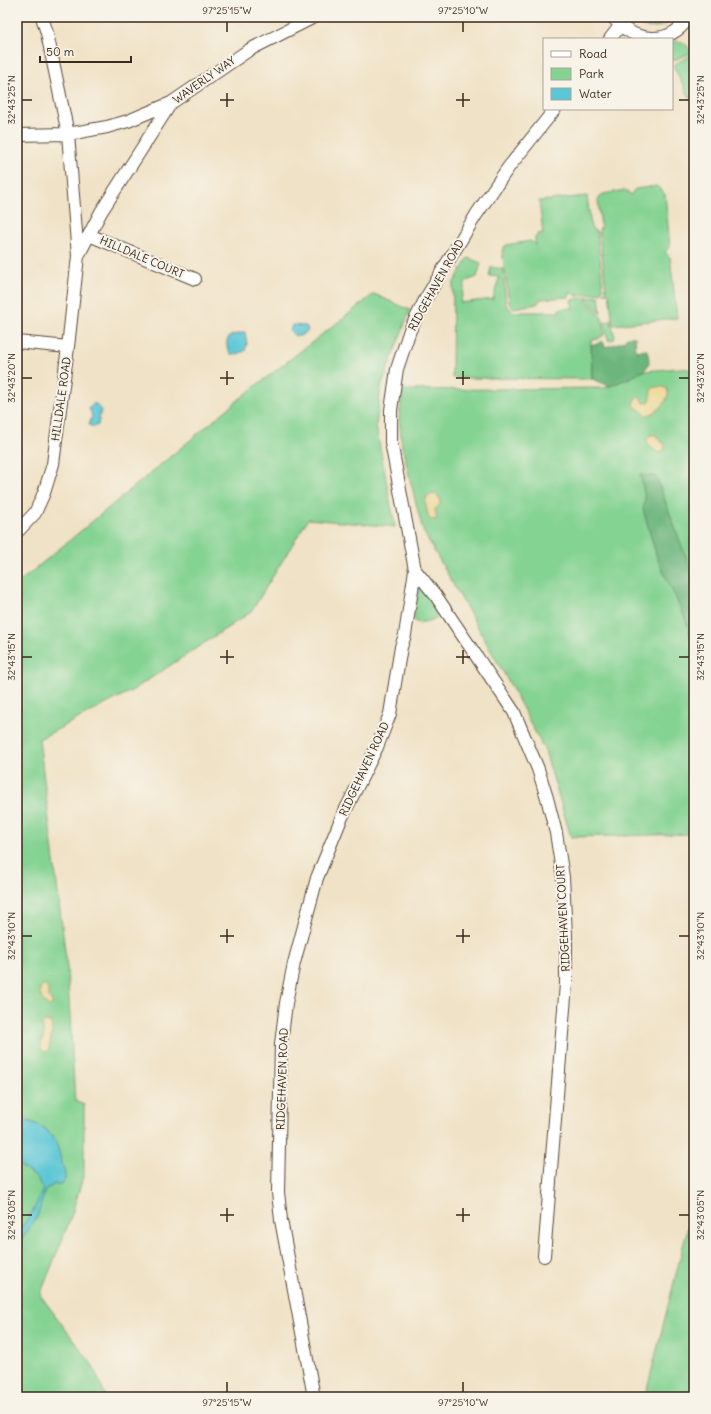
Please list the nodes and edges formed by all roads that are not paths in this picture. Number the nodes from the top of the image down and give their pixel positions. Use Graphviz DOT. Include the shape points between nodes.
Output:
graph roads {
  1 [pos="42,17"];
  2 [pos="314,17"];
  3 [pos="689,17"];
  4 [pos="616,21"];
  5 [pos="610,38"];
  6 [pos="172,103"];
  7 [pos="554,110"];
  8 [pos="68,134"];
  9 [pos="17,135"];
  10 [pos="89,235"];
  11 [pos="78,256"];
  12 [pos="195,280"];
  13 [pos="17,342"];
  14 [pos="68,347"];
  15 [pos="17,532"];
  16 [pos="415,570"];
  17 [pos="544,1256"];
  18 [pos="314,1397"];
  1 -- 8 [label="street, HILLDALE ROAD"];
  2 -- 6 [label="street, WAVERLY WAY" via="248,50"];
  3 -- 4 [label="street" via="674,32 654,38 644,38 628,32"];
  4 -- 5 [label="street"];
  6 -- 8 [label="street, WAVERLY WAY" via="107,128"];
  6 -- 10 [label="street, HILLDALE ROAD" via="100,212"];
  7 -- 16 [label="street, RIDGEHAVEN ROAD" via="508,168 476,215 426,298 410,330 397,369 391,410 391,442"];
  8 -- 9 [label="street, WAVERLY WAY"];
  8 -- 11 [label="street, HILLDALE ROAD"];
  10 -- 11 [label="street, HILLDALE ROAD"];
  10 -- 12 [label="street, HILLDALE COURT"];
  11 -- 14 [label="street, HILLDALE ROAD"];
  13 -- 14 [label="street"];
  14 -- 15 [label="street, HILLDALE ROAD" via="53,464 44,493 34,513"];
  16 -- 17 [label="street, RIDGEHAVEN COURT" via="436,596 514,712 538,769 556,833 563,877 566,984"];
  16 -- 18 [label="street, RIDGEHAVEN ROAD" via="390,714 377,747 341,819 317,878 286,1003 282,1044 278,1192"];
}
